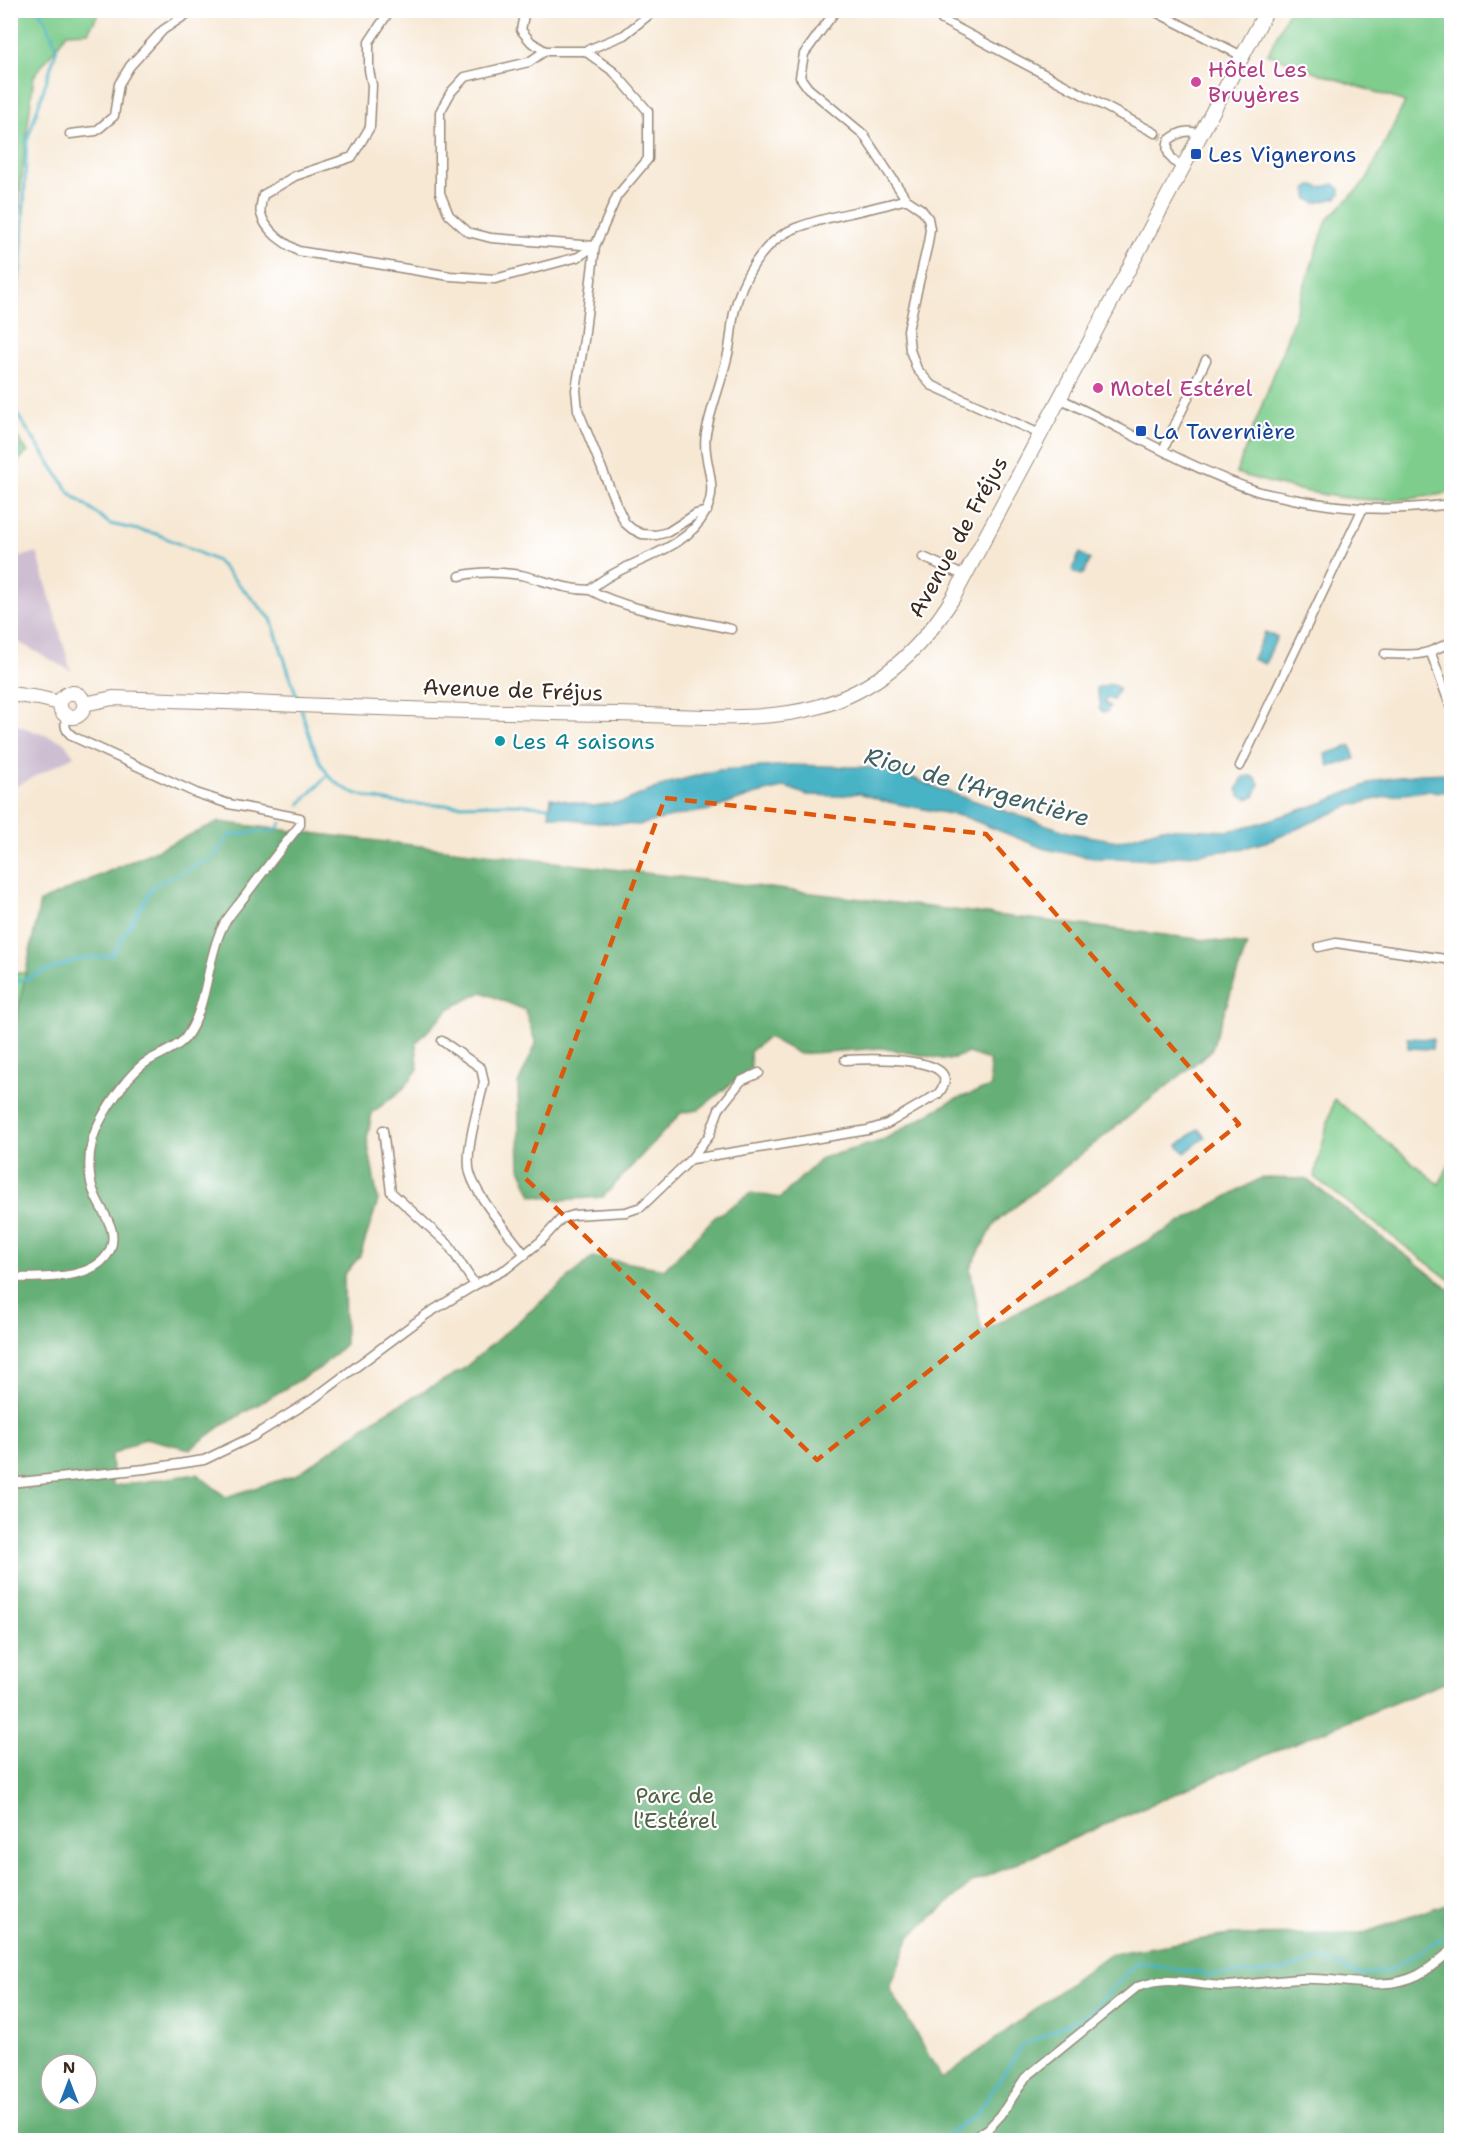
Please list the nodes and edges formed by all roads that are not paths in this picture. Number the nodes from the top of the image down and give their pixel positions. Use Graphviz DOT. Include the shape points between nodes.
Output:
graph roads {
  1 [pos="193,10"];
  2 [pos="390,10"];
  3 [pos="528,10"];
  4 [pos="655,10"];
  5 [pos="836,10"];
  6 [pos="946,10"];
  7 [pos="1152,10"];
  8 [pos="1266,10"];
  9 [pos="545,51"];
  10 [pos="585,51"];
  11 [pos="1242,56"];
  12 [pos="1155,133"];
  13 [pos="70,134"];
  14 [pos="1200,134"];
  15 [pos="1183,168"];
  16 [pos="906,200"];
  17 [pos="596,246"];
  18 [pos="1206,360"];
  19 [pos="1059,398"];
  20 [pos="1040,434"];
  21 [pos="1163,450"];
  22 [pos="1452,504"];
  23 [pos="1362,510"];
  24 [pos="707,511"];
  25 [pos="922,557"];
  26 [pos="460,576"];
  27 [pos="965,576"];
  28 [pos="590,591"];
  29 [pos="731,629"];
  30 [pos="1452,640"];
  31 [pos="1431,653"];
  32 [pos="1385,654"];
  33 [pos="10,694"];
  34 [pos="64,710"];
  35 [pos="1452,711"];
  36 [pos="1240,766"];
  37 [pos="1319,947"];
  38 [pos="1452,960"];
  39 [pos="442,1041"];
  40 [pos="845,1060"];
  41 [pos="759,1073"];
  42 [pos="383,1130"];
  43 [pos="691,1159"];
  44 [pos="525,1254"];
  45 [pos="10,1278"];
  46 [pos="475,1285"];
  47 [pos="10,1483"];
  48 [pos="1452,1950"];
  49 [pos="972,2140"];
  1 -- 13 [label="street" via="163,30 130,66 119,84 114,116 96,131"];
  2 -- 17 [label="street" via="369,42 370,127 352,158 295,176 263,195 260,212 269,228 298,251 450,276 495,279 578,257"];
  3 -- 9 [label="street" via="521,30"];
  4 -- 10 [label="street" via="624,34"];
  5 -- 16 [label="street" via="804,54 800,77 864,134"];
  6 -- 12 [label="street" via="942,20"];
  7 -- 11 [label="street"];
  8 -- 11 [label="main road, Avenue de Fréjus"];
  9 -- 10 [label="street"];
  9 -- 17 [label="street" via="529,62 465,77 451,92 440,112 440,193 449,215 468,231 491,238"];
  10 -- 17 [label="street" via="614,72 648,111 648,159 617,196"];
  11 -- 14 [label="main road, Avenue de Fréjus"];
  14 -- 15 [label="main road, Avenue de Fréjus"];
  14 -- 15 [label="street" via="1184,131 1167,139 1170,158"];
  15 -- 19 [label="main road, Avenue de Fréjus"];
  16 -- 20 [label="street" via="921,209 930,229 908,330 917,369 931,385"];
  16 -- 24 [label="street" via="793,228 769,245 755,263 734,312 728,357 706,433 705,452 712,478"];
  17 -- 24 [label="street" via="576,390 578,410 613,495 625,523 642,534 668,532"];
  18 -- 21 [label="street"];
  19 -- 20 [label="main road, Avenue de Fréjus"];
  19 -- 21 [label="street"];
  20 -- 27 [label="main road, Avenue de Fréjus"];
  21 -- 23 [label="street" via="1259,492"];
  22 -- 23 [label="street"];
  23 -- 36 [label="street"];
  24 -- 28 [label="street" via="691,532 600,580"];
  25 -- 27 [label="street"];
  26 -- 28 [label="street" via="477,572 520,575"];
  27 -- 34 [label="main road, Avenue de Fréjus" via="942,616 911,654 885,675 847,697 767,715 583,714 113,698 84,704 81,713 72,717"];
  28 -- 29 [label="street" via="626,605"];
  30 -- 31 [label="street"];
  31 -- 32 [label="street"];
  31 -- 35 [label="street"];
  33 -- 34 [label="main road" via="39,698"];
  34 -- 45 [label="street" via="65,728 74,737 196,793 300,818 300,825 222,927 200,1006 185,1039 146,1062 129,1078 99,1125 92,1141 89,1170 94,1194 109,1219 113,1236 110,1250 89,1270 77,1274"];
  37 -- 38 [label="street" via="1336,943"];
  39 -- 44 [label="street" via="481,1068 484,1075 469,1156 470,1173 477,1190"];
  40 -- 43 [label="street" via="900,1061 937,1068 945,1077 944,1087 887,1124 868,1130"];
  41 -- 43 [label="street" via="741,1081 718,1109 709,1136"];
  42 -- 46 [label="street" via="391,1192 448,1244"];
  43 -- 44 [label="street" via="641,1207 561,1219"];
  44 -- 46 [label="street"];
  46 -- 47 [label="street" via="427,1314 313,1399 228,1450 181,1464"];
  48 -- 49 [label="street" via="1418,1975 1398,1982 1301,1978 1226,1986 1171,1979 1137,1986 1025,2078 1001,2115"];
}
